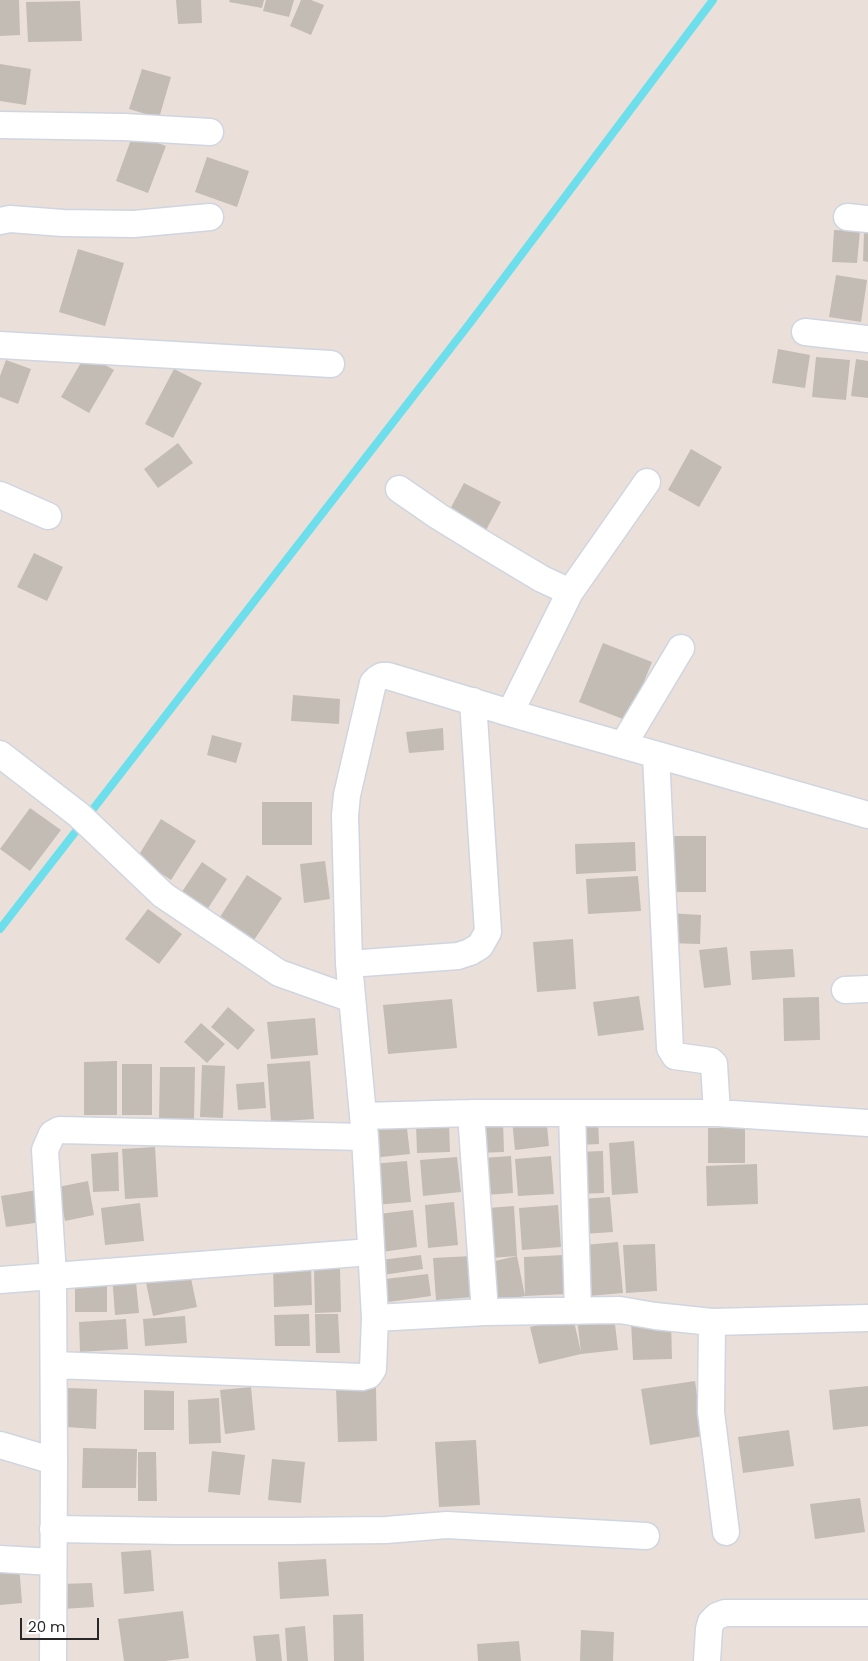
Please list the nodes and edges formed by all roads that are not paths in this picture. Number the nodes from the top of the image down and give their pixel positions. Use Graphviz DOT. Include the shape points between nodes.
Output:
graph roads {
  1 [pos="0,126"];
  2 [pos="210,132"];
  3 [pos="210,218"];
  4 [pos="0,221"];
  5 [pos="805,332"];
  6 [pos="868,339"];
  7 [pos="0,345"];
  8 [pos="331,364"];
  9 [pos="647,482"];
  10 [pos="399,489"];
  11 [pos="0,495"];
  12 [pos="48,516"];
  13 [pos="570,592"];
  14 [pos="682,648"];
  15 [pos="473,701"];
  16 [pos="510,713"];
  17 [pos="623,745"];
  18 [pos="0,754"];
  19 [pos="656,755"];
  20 [pos="868,815"];
  21 [pos="350,964"];
  22 [pos="352,999"];
  23 [pos="572,1112"];
  24 [pos="471,1113"];
  25 [pos="717,1113"];
  26 [pos="868,1123"];
  27 [pos="364,1126"];
  28 [pos="371,1252"];
  29 [pos="53,1275"];
  30 [pos="0,1280"];
  31 [pos="578,1311"];
  32 [pos="485,1312"];
  33 [pos="375,1318"];
  34 [pos="868,1318"];
  35 [pos="712,1322"];
  36 [pos="54,1365"];
  37 [pos="0,1445"];
  38 [pos="54,1461"];
  39 [pos="53,1529"];
  40 [pos="726,1532"];
  41 [pos="646,1536"];
  42 [pos="0,1559"];
  43 [pos="53,1562"];
  44 [pos="868,1614"];
  45 [pos="53,1661"];
  46 [pos="707,1661"];
  1 -- 2 [label="street" via="124,127"];
  3 -- 4 [label="street" via="134,224 10,218"];
  5 -- 6 [label="street"];
  7 -- 8 [label="street"];
  9 -- 13 [label="street"];
  10 -- 13 [label="street" via="484,545"];
  11 -- 12 [label="street"];
  13 -- 16 [label="street"];
  14 -- 17 [label="street"];
  15 -- 16 [label="street"];
  15 -- 21 [label="street" via="488,932 480,946 458,956"];
  15 -- 21 [label="street" via="388,676 382,676 373,683 346,796"];
  16 -- 17 [label="street"];
  17 -- 19 [label="street"];
  18 -- 22 [label="street" via="86,821 163,895 279,973"];
  19 -- 20 [label="street"];
  19 -- 25 [label="street" via="670,1048 675,1056 711,1060 714,1064"];
  21 -- 22 [label="street"];
  22 -- 27 [label="street"];
  23 -- 24 [label="street"];
  23 -- 25 [label="street"];
  23 -- 31 [label="street"];
  24 -- 27 [label="street"];
  24 -- 32 [label="street"];
  25 -- 26 [label="street"];
  27 -- 28 [label="street"];
  27 -- 29 [label="street" via="59,1130 52,1134 45,1150"];
  28 -- 29 [label="street"];
  28 -- 33 [label="street"];
  29 -- 30 [label="street"];
  29 -- 36 [label="street"];
  31 -- 32 [label="street"];
  31 -- 35 [label="street" via="620,1310"];
  32 -- 33 [label="street"];
  33 -- 36 [label="street" via="373,1370 362,1377"];
  34 -- 35 [label="street"];
  35 -- 40 [label="street" via="711,1412"];
  36 -- 38 [label="street"];
  37 -- 38 [label="street"];
  38 -- 39 [label="street"];
  39 -- 41 [label="street" via="292,1531 386,1530 447,1525"];
  39 -- 43 [label="street"];
  42 -- 43 [label="street"];
  43 -- 45 [label="street"];
  44 -- 46 [label="street" via="725,1613 711,1622"];
}
